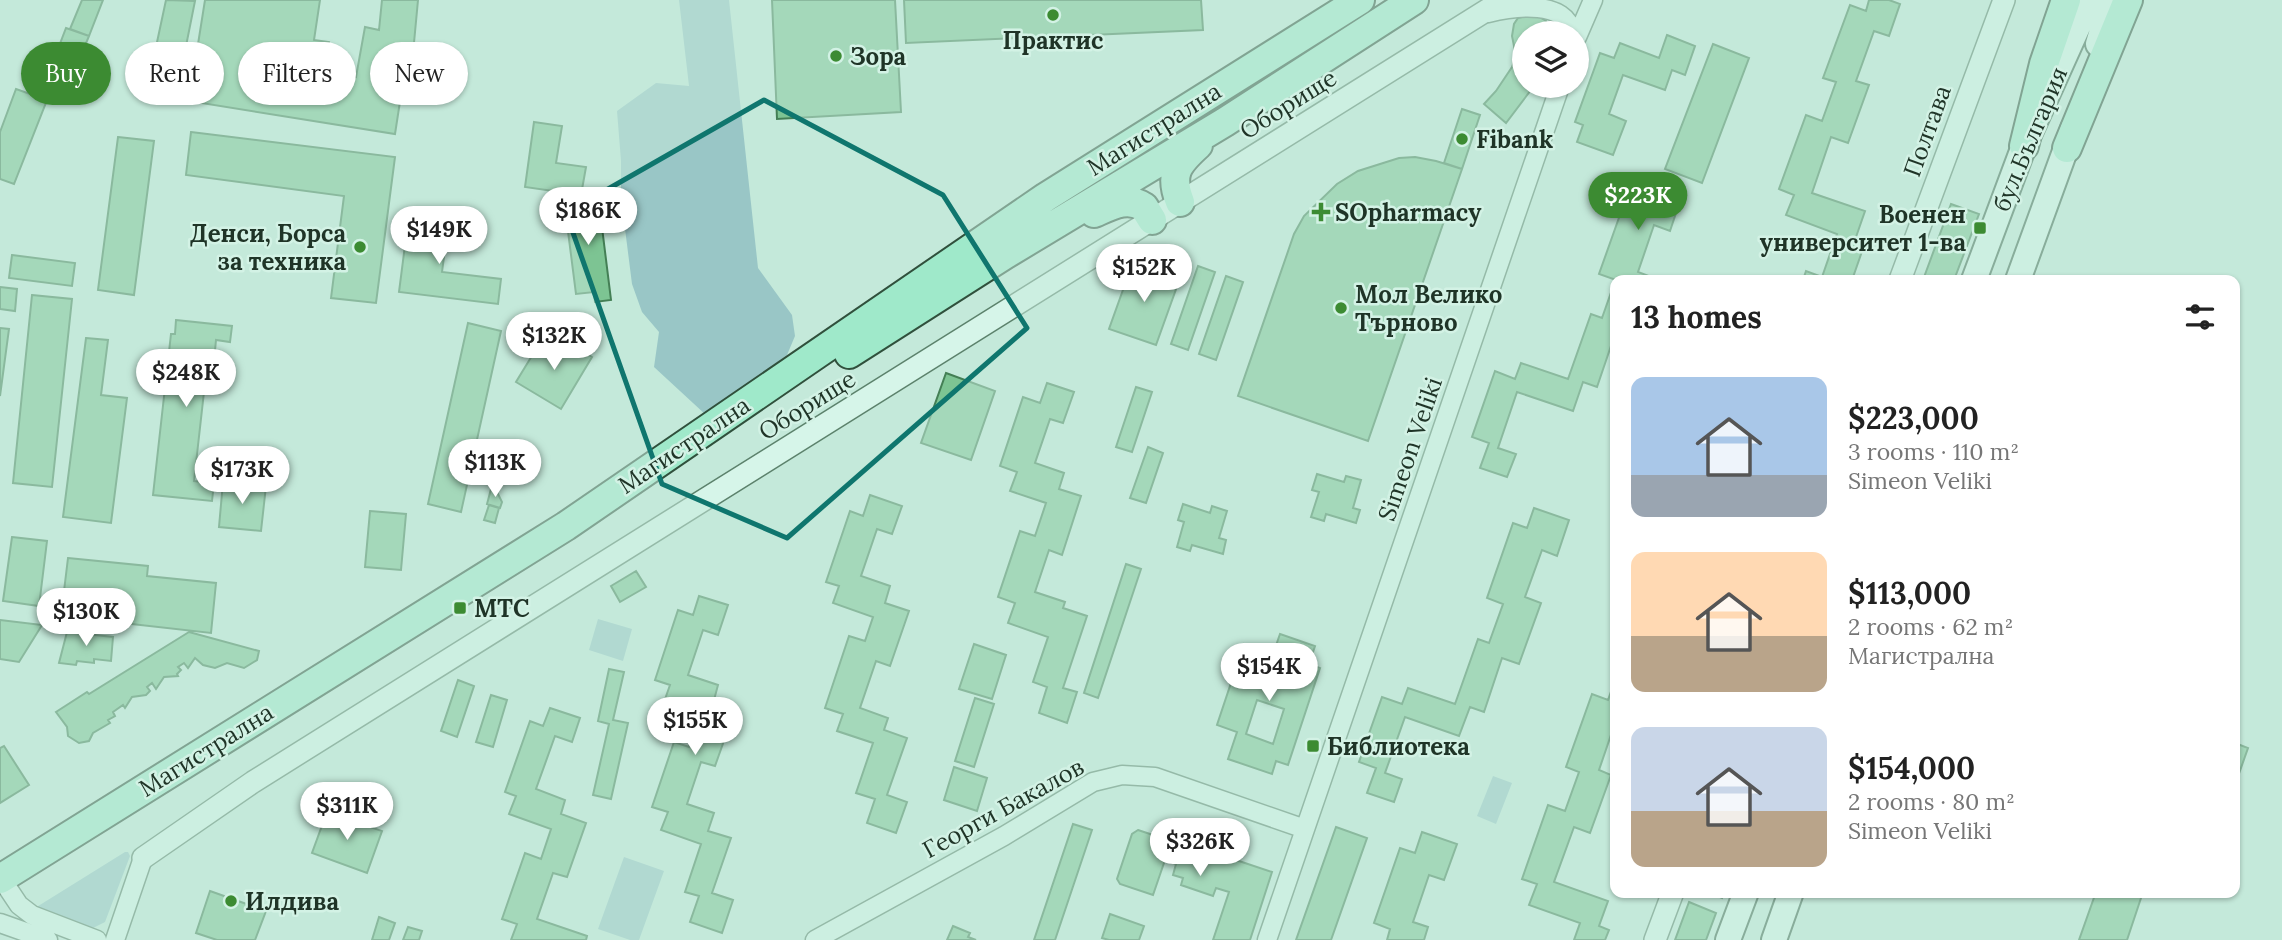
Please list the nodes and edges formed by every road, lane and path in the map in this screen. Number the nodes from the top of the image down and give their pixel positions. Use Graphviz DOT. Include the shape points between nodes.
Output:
graph roads {
  1 [pos="1360,0"];
  2 [pos="1414,0"];
  3 [pos="1503,0"];
  4 [pos="1593,0"];
  5 [pos="2004,0"];
  6 [pos="2066,0"];
  7 [pos="2090,0"];
  8 [pos="2111,0"];
  9 [pos="2128,0"];
  10 [pos="1478,15"];
  11 [pos="1568,21"];
  12 [pos="1584,21"];
  13 [pos="1556,98"];
  14 [pos="1225,122"];
  15 [pos="2024,146"];
  16 [pos="2067,148"];
  17 [pos="1180,202"];
  18 [pos="1152,220"];
  19 [pos="1006,254"];
  20 [pos="1902,275"];
  21 [pos="1976,275"];
  22 [pos="2020,275"];
  23 [pos="566,526"];
  24 [pos="1305,829"];
  25 [pos="143,858"];
  26 [pos="1,879"];
  27 [pos="1670,898"];
  28 [pos="1744,898"];
  29 [pos="1789,898"];
  30 [pos="0,923"];
  31 [pos="48,940"];
  32 [pos="97,940"];
  33 [pos="115,940"];
  34 [pos="815,940"];
  35 [pos="1267,940"];
  36 [pos="1655,940"];
  37 [pos="1728,940"];
  38 [pos="1774,940"];
  1 -- 23 [label="main road, Магистрална" via="1046,197"];
  2 -- 14 [label="main road"];
  3 -- 10 [label="street, Оборище"];
  4 -- 12 [label="street"];
  5 -- 20 [label="street, Полтава"];
  6 -- 15 [label="main road"];
  7 -- 15 [label="main road, бул.България"];
  8 -- 16 [label="main road, бул.България"];
  9 -- 16 [label="main road"];
  10 -- 11 [label="street" via="1526,4 1546,5"];
  10 -- 17 [label="street, Оборище"];
  13 -- 24 [label="street, Simeon Veliki"];
  14 -- 17 [label="main road" via="1178,167 1174,183"];
  14 -- 19 [label="main road"];
  15 -- 21 [label="main road, бул.България"];
  16 -- 22 [label="main road, бул.България"];
  17 -- 18 [label="street, Оборище"];
  18 -- 19 [label="main road" via="1139,204 1121,202"];
  18 -- 25 [label="street, Оборище" via="253,782"];
  19 -- 23 [label="main road"];
  23 -- 26 [label="main road, Магистрална"];
  24 -- 34 [label="street, Георги Бакалов" via="1155,777 1112,777 1093,782"];
  24 -- 35 [label="street, Simeon Veliki"];
  25 -- 33 [label="street"];
  26 -- 32 [label="street" via="32,915"];
  27 -- 36 [label="street"];
  28 -- 37 [label="main road"];
  29 -- 38 [label="main road"];
  30 -- 31 [label="street"];
}
